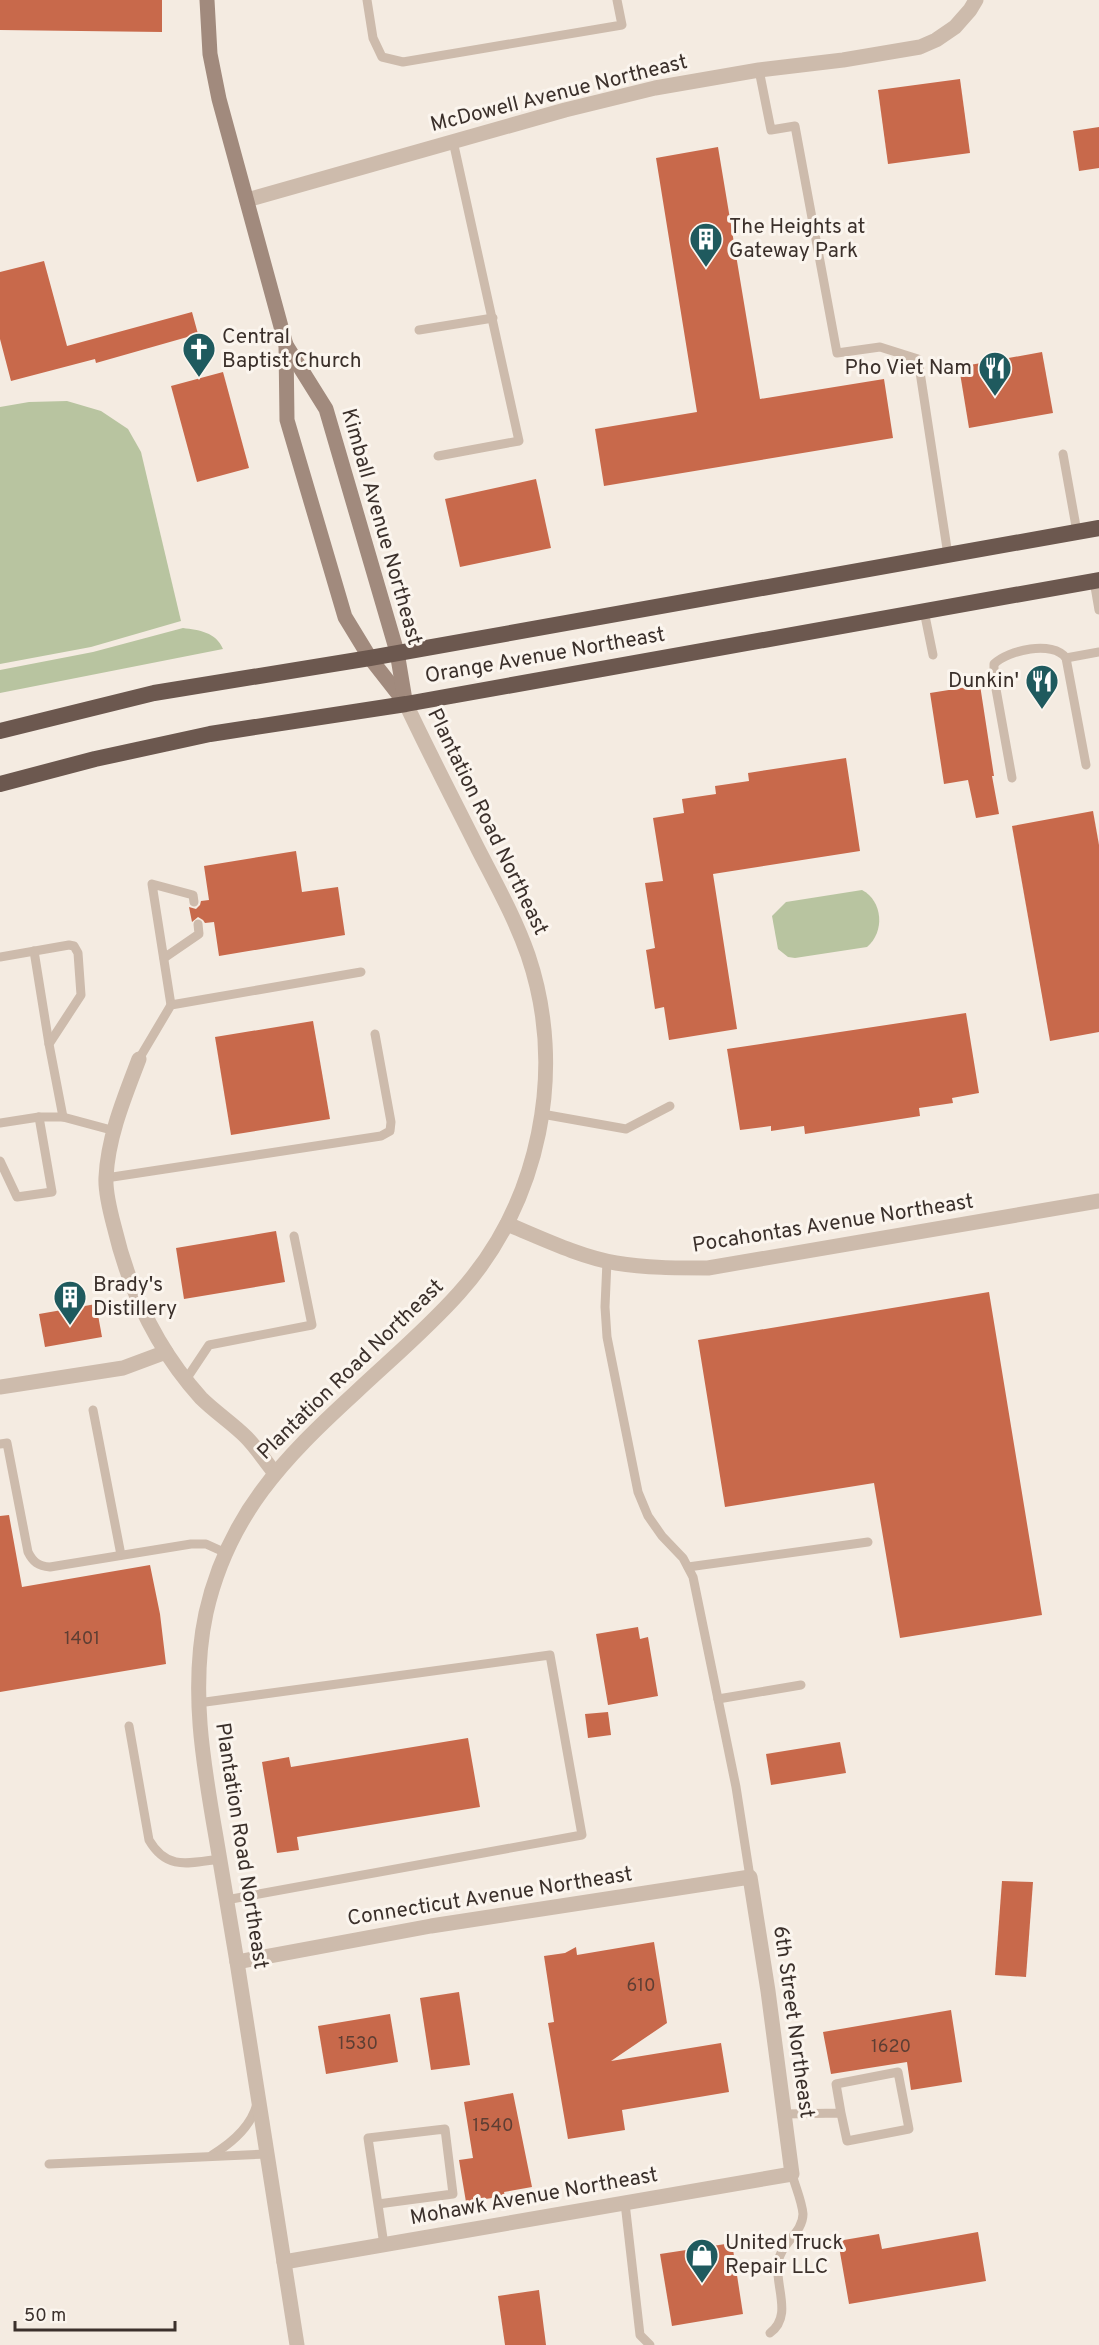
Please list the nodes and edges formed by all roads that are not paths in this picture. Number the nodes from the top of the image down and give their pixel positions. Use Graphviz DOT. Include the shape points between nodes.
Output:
graph roads {
  1 [pos="207,0"];
  2 [pos="367,0"];
  3 [pos="617,0"];
  4 [pos="976,0"];
  5 [pos="759,70"];
  6 [pos="453,141"];
  7 [pos="247,200"];
  8 [pos="493,318"];
  9 [pos="419,330"];
  10 [pos="286,345"];
  11 [pos="1063,454"];
  12 [pos="438,456"];
  13 [pos="1099,528"];
  14 [pos="1077,532"];
  15 [pos="948,555"];
  16 [pos="1096,580"];
  17 [pos="1099,610"];
  18 [pos="924,611"];
  19 [pos="398,652"];
  20 [pos="1099,652"];
  21 [pos="933,655"];
  22 [pos="370,658"];
  23 [pos="1066,658"];
  24 [pos="406,704"];
  25 [pos="0,730"];
  26 [pos="1086,765"];
  27 [pos="1012,778"];
  28 [pos="0,784"];
  29 [pos="194,902"];
  30 [pos="198,924"];
  31 [pos="34,951"];
  32 [pos="0,957"];
  33 [pos="164,958"];
  34 [pos="361,972"];
  35 [pos="171,1005"];
  36 [pos="375,1034"];
  37 [pos="50,1044"];
  38 [pos="139,1059"];
  39 [pos="670,1106"];
  40 [pos="542,1114"];
  41 [pos="39,1117"];
  42 [pos="63,1117"];
  43 [pos="0,1123"];
  44 [pos="115,1131"];
  45 [pos="0,1161"];
  46 [pos="106,1178"];
  47 [pos="1099,1202"];
  48 [pos="507,1224"];
  49 [pos="294,1236"];
  50 [pos="608,1261"];
  51 [pos="166,1352"];
  52 [pos="187,1378"];
  53 [pos="0,1387"];
  54 [pos="93,1410"];
  55 [pos="0,1444"];
  56 [pos="274,1472"];
  57 [pos="868,1542"];
  58 [pos="226,1553"];
  59 [pos="121,1555"];
  60 [pos="688,1567"];
  61 [pos="801,1685"];
  62 [pos="718,1699"];
  63 [pos="198,1703"];
  64 [pos="129,1726"];
  65 [pos="219,1859"];
  66 [pos="750,1877"];
  67 [pos="226,1900"];
  68 [pos="237,1962"];
  69 [pos="259,2098"];
  70 [pos="841,2113"];
  71 [pos="784,2115"];
  72 [pos="267,2154"];
  73 [pos="210,2156"];
  74 [pos="49,2164"];
  75 [pos="792,2174"];
  76 [pos="625,2203"];
  77 [pos="378,2204"];
  78 [pos="384,2245"];
  79 [pos="284,2262"];
  80 [pos="770,2333"];
  81 [pos="297,2345"];
  82 [pos="650,2345"];
  1 -- 7 [label="main road, Kimball Avenue Northeast" via="212,65"];
  2 -- 3 [label="lane" via="373,38 382,57 403,62 622,25"];
  4 -- 5 [label="street, McDowell Avenue Northeast" via="955,27 920,47"];
  5 -- 6 [label="street, McDowell Avenue Northeast" via="655,88"];
  5 -- 15 [label="lane" via="771,130 795,126 837,353 880,347 918,359"];
  6 -- 7 [label="street, McDowell Avenue Northeast"];
  6 -- 8 [label="lane"];
  7 -- 10 [label="main road, Kimball Avenue Northeast"];
  8 -- 9 [label="lane"];
  8 -- 12 [label="lane" via="519,441"];
  10 -- 19 [label="main road, Kimball Avenue Northeast" via="326,409"];
  10 -- 22 [label="main road, Kimball Avenue Northeast" via="286,420 345,617"];
  11 -- 14 [label="lane"];
  13 -- 14 [label="highway, Orange Avenue Northeast"];
  14 -- 15 [label="highway, Orange Avenue Northeast"];
  15 -- 19 [label="highway, Orange Avenue Northeast"];
  16 -- 17 [label="lane"];
  16 -- 18 [label="highway, Orange Avenue Northeast"];
  18 -- 21 [label="lane"];
  18 -- 24 [label="highway, Orange Avenue Northeast"];
  19 -- 22 [label="highway, Orange Avenue Northeast"];
  19 -- 24 [label="main road, Kimball Avenue Northeast"];
  20 -- 23 [label="lane"];
  22 -- 24 [label="main road, Kimball Avenue Northeast"];
  22 -- 25 [label="highway, Orange Avenue Northeast" via="154,693"];
  23 -- 26 [label="lane"];
  23 -- 27 [label="lane" via="1052,648 1026,650 1001,657 994,664"];
  24 -- 28 [label="highway, Orange Avenue Northeast" via="210,734"];
  24 -- 40 [label="street, Plantation Road Northeast" via="514,920 529,958 544,1036 546,1080"];
  29 -- 33 [label="lane" via="193,895 152,884"];
  30 -- 33 [label="lane" via="199,934"];
  31 -- 32 [label="lane"];
  31 -- 37 [label="lane"];
  31 -- 37 [label="lane" via="69,945 78,953 81,995"];
  33 -- 35 [label="lane"];
  34 -- 35 [label="lane"];
  35 -- 38 [label="lane"];
  36 -- 46 [label="lane" via="391,1122 390,1131 381,1136"];
  37 -- 42 [label="lane"];
  38 -- 44 [label="street"];
  39 -- 40 [label="lane" via="626,1129"];
  40 -- 48 [label="street, Plantation Road Northeast" via="534,1156"];
  41 -- 42 [label="lane"];
  41 -- 43 [label="lane"];
  41 -- 45 [label="lane" via="52,1192 17,1197"];
  42 -- 44 [label="lane"];
  44 -- 46 [label="street"];
  46 -- 51 [label="street" via="122,1261 139,1306"];
  47 -- 50 [label="street, Pocahontas Avenue Northeast" via="708,1268"];
  48 -- 50 [label="street, Pocahontas Avenue Northeast"];
  48 -- 56 [label="street, Plantation Road Northeast" via="460,1293"];
  49 -- 52 [label="lane" via="312,1325 209,1345"];
  50 -- 60 [label="lane" via="607,1337 638,1492 648,1516"];
  51 -- 52 [label="street"];
  51 -- 53 [label="street" via="123,1368"];
  52 -- 56 [label="street" via="202,1398 247,1438"];
  54 -- 59 [label="lane"];
  55 -- 59 [label="lane" via="7,1443 33,1562 50,1567"];
  56 -- 58 [label="street, Plantation Road Northeast"];
  57 -- 60 [label="lane"];
  58 -- 59 [label="lane" via="206,1544"];
  58 -- 63 [label="street, Plantation Road Northeast" via="206,1613"];
  60 -- 62 [label="lane"];
  61 -- 62 [label="lane"];
  62 -- 66 [label="lane"];
  63 -- 65 [label="street, Plantation Road Northeast" via="204,1772"];
  63 -- 67 [label="lane" via="550,1655 582,1835"];
  64 -- 65 [label="lane" via="149,1840 156,1853 178,1863"];
  65 -- 67 [label="street, Plantation Road Northeast"];
  66 -- 68 [label="street, Connecticut Avenue Northeast" via="431,1926"];
  66 -- 71 [label="street, 6th Street Northeast"];
  67 -- 68 [label="street, Plantation Road Northeast"];
  68 -- 69 [label="street, Plantation Road Northeast"];
  69 -- 72 [label="street, Plantation Road Northeast"];
  69 -- 73 [label="lane" via="249,2123 229,2144"];
  70 -- 70 [label="lane" via="836,2084 898,2072 909,2129 846,2141"];
  70 -- 71 [label="lane"];
  71 -- 75 [label="street, 6th Street Northeast"];
  72 -- 73 [label="lane"];
  72 -- 79 [label="street, Plantation Road Northeast"];
  73 -- 74 [label="lane"];
  75 -- 76 [label="street, Mohawk Avenue Northeast"];
  75 -- 80 [label="lane" via="802,2221 778,2259 781,2322"];
  76 -- 78 [label="street, Mohawk Avenue Northeast"];
  76 -- 82 [label="lane" via="640,2335"];
  77 -- 77 [label="lane" via="368,2138 445,2129 453,2194"];
  77 -- 78 [label="lane"];
  78 -- 79 [label="street, Mohawk Avenue Northeast"];
  79 -- 81 [label="street, Plantation Road Northeast"];
}
